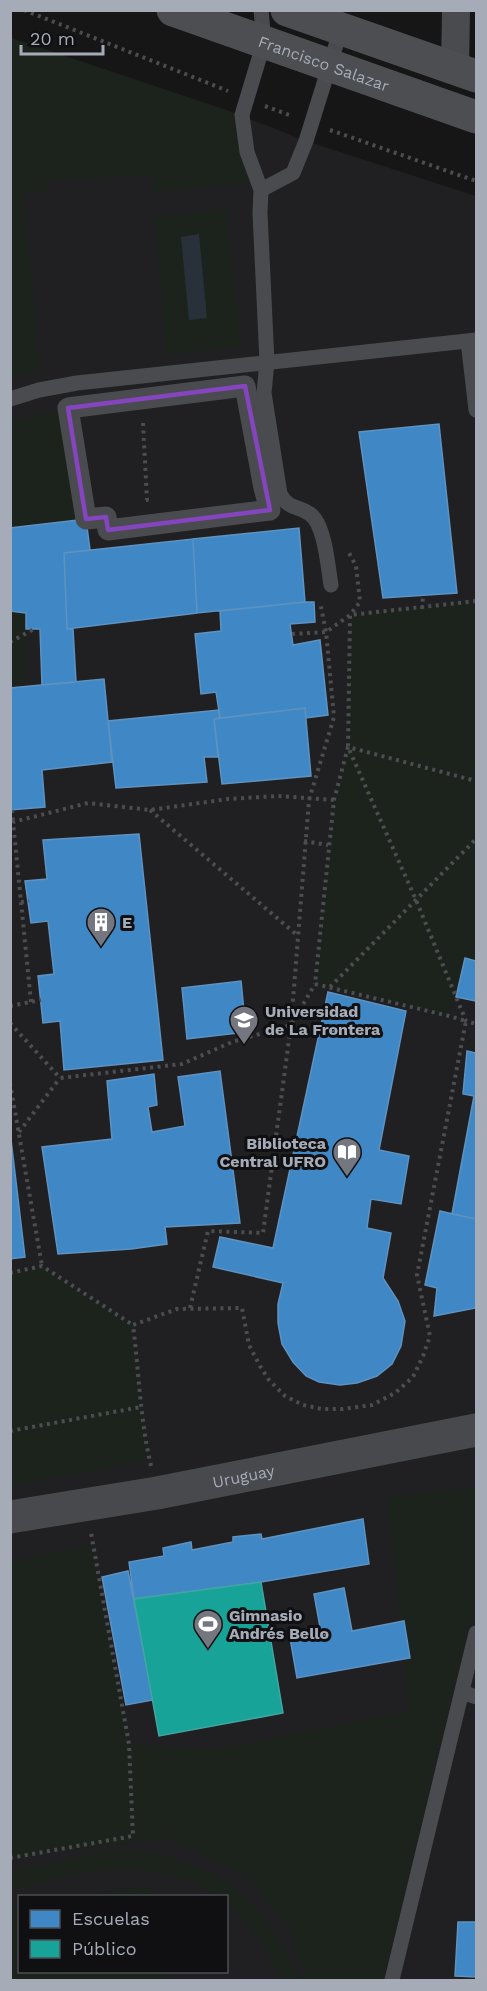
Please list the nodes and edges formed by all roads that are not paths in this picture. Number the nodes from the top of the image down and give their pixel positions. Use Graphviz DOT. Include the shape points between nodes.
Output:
graph roads {
  1 [pos="173,10"];
  2 [pos="261,10"];
  3 [pos="287,10"];
  4 [pos="456,10"];
  5 [pos="341,29"];
  6 [pos="264,42"];
  7 [pos="330,65"];
  8 [pos="466,72"];
  9 [pos="477,117"];
  10 [pos="261,190"];
  11 [pos="472,340"];
  12 [pos="267,363"];
  13 [pos="141,398"];
  14 [pos="10,399"];
  15 [pos="477,410"];
  16 [pos="331,585"];
  17 [pos="477,1430"];
  18 [pos="10,1517"];
  19 [pos="477,1633"];
  20 [pos="469,1694"];
  21 [pos="392,1980"];
  1 -- 6 [label="main road, Francisco Salazar"];
  2 -- 6 [label="lane"];
  3 -- 5 [label="main road"];
  4 -- 8 [label="street"];
  5 -- 7 [label="lane"];
  5 -- 8 [label="main road"];
  6 -- 7 [label="main road, Francisco Salazar"];
  6 -- 10 [label="lane" via="242,115 247,152"];
  7 -- 9 [label="main road, Francisco Salazar"];
  7 -- 10 [label="lane" via="293,173"];
  10 -- 12 [label="lane"];
  11 -- 12 [label="lane"];
  11 -- 15 [label="lane"];
  12 -- 14 [label="lane" via="77,383"];
  12 -- 16 [label="lane" via="264,393 280,494 286,504 310,514 319,525"];
  13 -- 13 [label="street" via="68,408 86,519 106,517 108,530 270,510 245,386"];
  17 -- 18 [label="main road, Uruguay" via="157,1493"];
  19 -- 20 [label="lane"];
  20 -- 21 [label="lane"];
}
